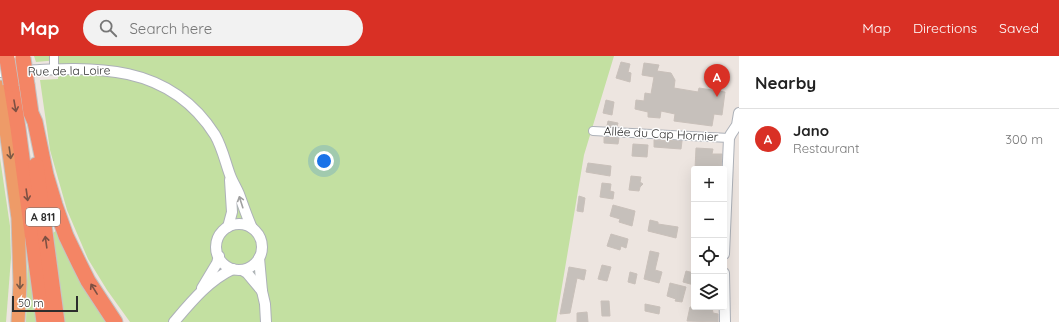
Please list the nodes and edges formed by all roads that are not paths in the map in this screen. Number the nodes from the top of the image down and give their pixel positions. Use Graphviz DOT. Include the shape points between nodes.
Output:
graph roads {
  1 [pos="54,56"];
  2 [pos="22,57"];
  3 [pos="7,58"];
  4 [pos="54,70"];
  5 [pos="0,72"];
  6 [pos="5,85"];
  7 [pos="31,113"];
  8 [pos="739,113"];
  9 [pos="594,131"];
  10 [pos="730,138"];
  11 [pos="230,176"];
  12 [pos="228,227"];
  13 [pos="252,228"];
  14 [pos="725,238"];
  15 [pos="219,256"];
  16 [pos="259,258"];
  17 [pos="238,269"];
  18 [pos="724,274"];
  19 [pos="263,294"];
  20 [pos="198,295"];
  21 [pos="18,322"];
  22 [pos="44,322"];
  23 [pos="57,322"];
  24 [pos="115,322"];
  25 [pos="174,322"];
  26 [pos="266,322"];
  27 [pos="725,322"];
  1 -- 4 [label="street"];
  2 -- 7 [label="highway, A 811, bridge"];
  3 -- 6 [label="highway, A 811, bridge"];
  4 -- 5 [label="street, Rue de la Loire"];
  4 -- 11 [label="street, Rue de la Loire" via="117,70 144,77 170,89 195,110 215,135"];
  6 -- 21 [label="highway, one-way" via="18,218"];
  6 -- 22 [label="highway, A 811, one-way" via="18,128"];
  23 -- 7 [label="highway, A 811, one-way" via="29,122"];
  24 -- 7 [label="highway, one-way" via="88,281 66,236 46,175"];
  8 -- 10 [label="street" via="737,126"];
  9 -- 10 [label="street, Allée du Cap Hornier"];
  10 -- 14 [label="street"];
  11 -- 12 [label="street, Rue de la Loire" via="232,212"];
  13 -- 11 [label="street, Rue de la Loire, one-way"];
  12 -- 13 [label="street" via="238,224"];
  12 -- 15 [label="street" via="217,242"];
  13 -- 16 [label="street" via="261,240 262,251"];
  15 -- 17 [label="street" via="226,266"];
  15 -- 20 [label="street"];
  16 -- 17 [label="street" via="252,266"];
  16 -- 19 [label="street"];
  17 -- 19 [label="street" via="247,273"];
  17 -- 20 [label="street" via="217,279"];
  18 -- 27 [label="street"];
  19 -- 26 [label="street"];
  20 -- 25 [label="street"];
}
